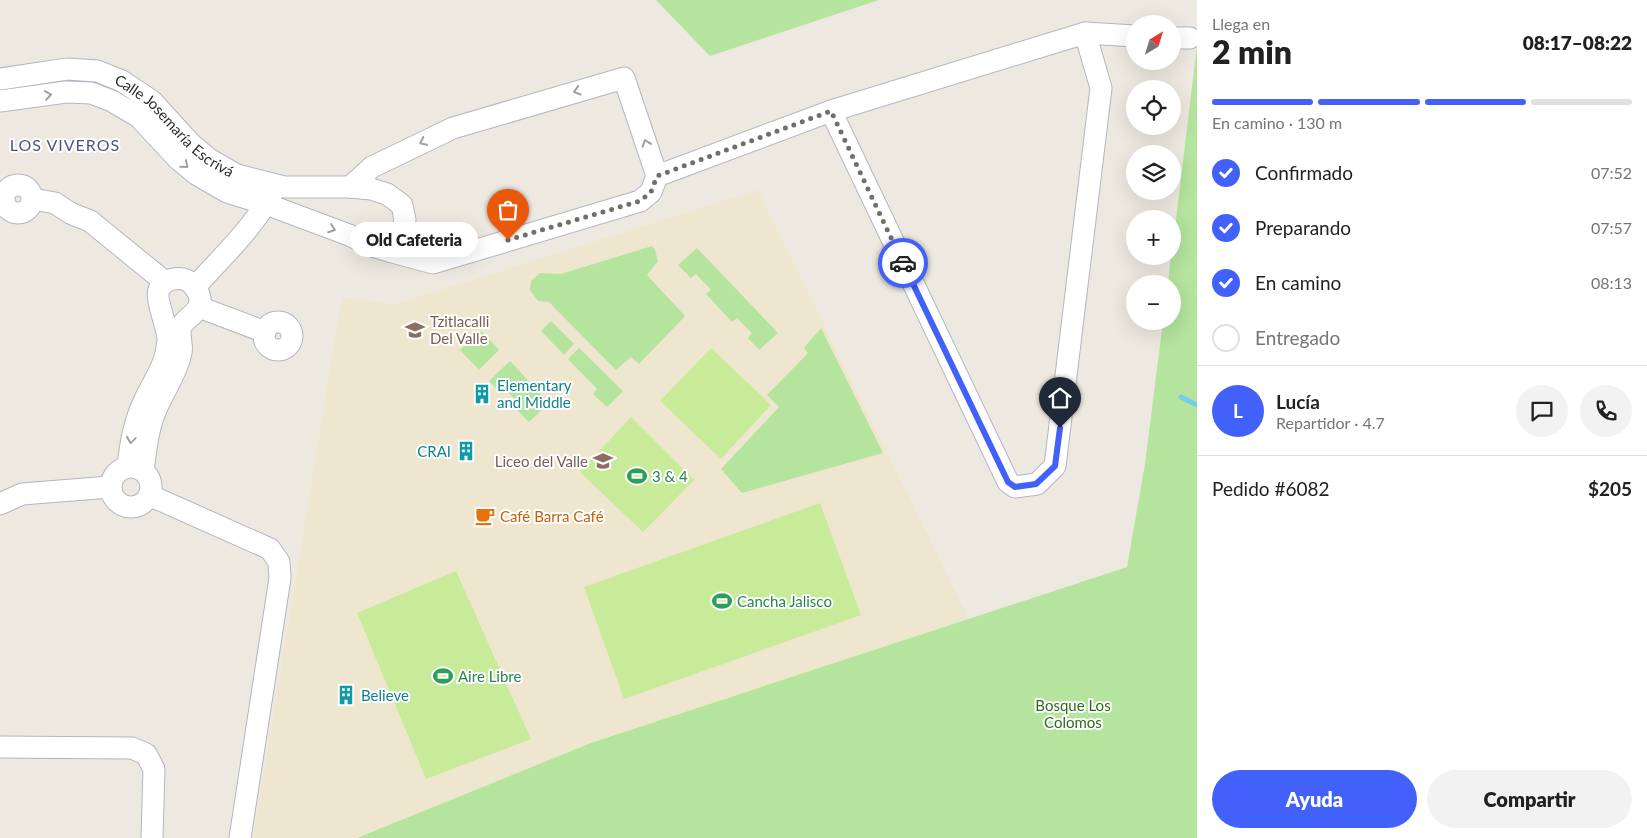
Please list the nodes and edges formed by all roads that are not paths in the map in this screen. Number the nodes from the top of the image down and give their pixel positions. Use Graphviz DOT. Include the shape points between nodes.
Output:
graph roads {
  1 [pos="1085,33"];
  2 [pos="1126,35"];
  3 [pos="7,78"];
  4 [pos="10,100"];
  5 [pos="831,111"];
  6 [pos="657,176"];
  7 [pos="271,183"];
  8 [pos="350,187"];
  9 [pos="33,199"];
  10 [pos="261,203"];
  11 [pos="389,251"];
  12 [pos="162,287"];
  13 [pos="194,291"];
  14 [pos="265,332"];
  15 [pos="136,469"];
  16 [pos="110,488"];
  17 [pos="0,490"];
  18 [pos="22,494"];
  19 [pos="149,495"];
  20 [pos="0,504"];
  21 [pos="0,747"];
  22 [pos="152,838"];
  23 [pos="240,838"];
  1 -- 2 [label="street"];
  1 -- 5 [label="street"];
  1 -- 5 [label="street" via="1101,88 1055,466 1036,484 1015,487 1008,482"];
  3 -- 4 [label="street"];
  3 -- 7 [label="street, Calle Josemaría Escrivá" via="67,68 97,71 122,81 152,101 209,159 238,175"];
  4 -- 10 [label="street, Calle Josemaría Escrivá, one-way" via="66,92 92,93 112,101 138,117 196,174 227,192"];
  5 -- 6 [label="street"];
  6 -- 8 [label="street, one-way" via="624,78 453,128 372,167"];
  6 -- 11 [label="street" via="651,192 640,201 433,263"];
  7 -- 8 [label="street, Calle Josemaría Escrivá" via="284,187"];
  7 -- 10 [label="street"];
  8 -- 11 [label="street, Calle Josemaría Escrivá" via="387,194 402,205 405,220 401,235"];
  9 -- 12 [label="street" via="55,203 70,213 81,231"];
  10 -- 11 [label="street, Calle Josemaría Escrivá, one-way"];
  10 -- 13 [label="street" via="225,241"];
  12 -- 13 [label="street" via="178,278"];
  12 -- 15 [label="street, one-way" via="158,297 168,338 166,354 132,432"];
  13 -- 14 [label="street"];
  13 -- 15 [label="street" via="180,330 182,352 148,428"];
  15 -- 16 [label="street" via="118,470"];
  15 -- 19 [label="street" via="149,478"];
  16 -- 18 [label="street"];
  16 -- 19 [label="street" via="118,503 127,507 144,502"];
  17 -- 18 [label="street"];
  18 -- 20 [label="street"];
  19 -- 23 [label="street" via="270,549 279,562 280,578"];
  21 -- 22 [label="street" via="132,748 146,754 154,769"];
}
